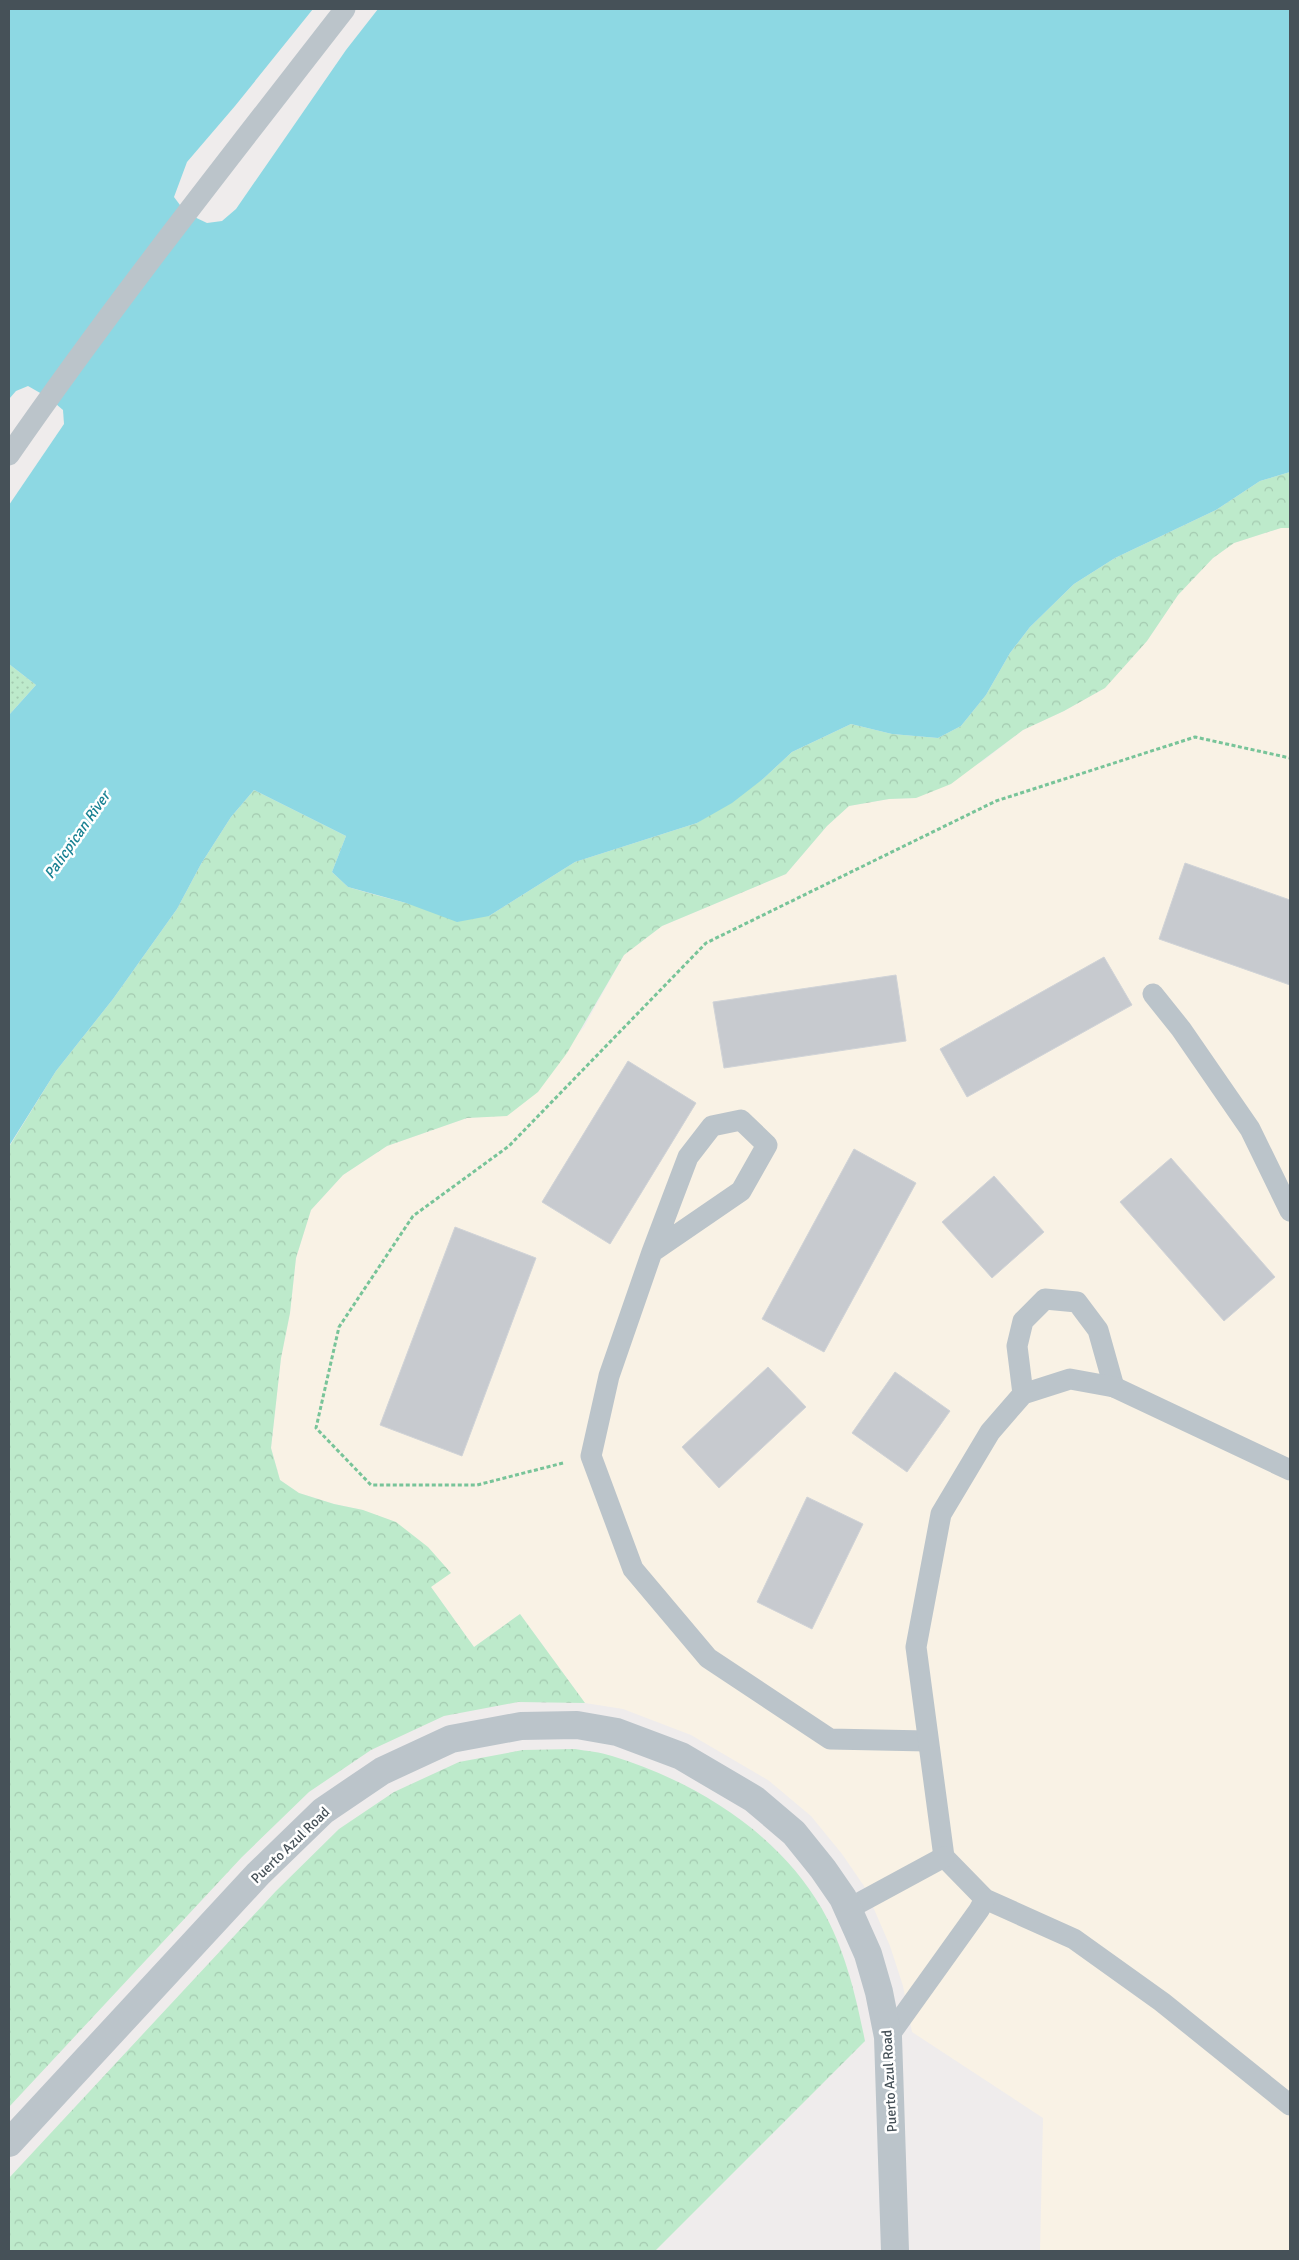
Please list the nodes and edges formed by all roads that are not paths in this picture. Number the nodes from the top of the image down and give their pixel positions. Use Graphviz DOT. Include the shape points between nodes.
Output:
graph roads {
  1 [pos="345,9"];
  2 [pos="9,455"];
  3 [pos="1153,994"];
  4 [pos="1290,1211"];
  5 [pos="652,1252"];
  6 [pos="1114,1387"];
  7 [pos="1023,1394"];
  8 [pos="1290,1470"];
  9 [pos="927,1741"];
  10 [pos="944,1857"];
  11 [pos="984,1899"];
  12 [pos="848,1909"];
  13 [pos="888,2037"];
  14 [pos="1290,2105"];
  15 [pos="9,2143"];
  16 [pos="895,2251"];
  1 -- 2 [label="lane" via="186,213"];
  3 -- 4 [label="lane" via="1250,1129"];
  5 -- 5 [label="lane" via="741,1192 767,1145 741,1120 712,1126 688,1157"];
  5 -- 9 [label="lane" via="609,1376 591,1456 633,1569 708,1658 830,1739"];
  6 -- 7 [label="lane" via="1070,1379"];
  6 -- 7 [label="lane" via="1098,1330 1077,1302 1045,1299 1023,1321 1017,1346"];
  6 -- 8 [label="lane"];
  7 -- 9 [label="lane" via="990,1432 941,1514 916,1647"];
  9 -- 10 [label="lane"];
  10 -- 11 [label="lane"];
  10 -- 12 [label="lane"];
  11 -- 13 [label="lane"];
  11 -- 14 [label="lane" via="1074,1939 1162,2002"];
  12 -- 13 [label="street, Puerto Azul Road" via="874,1973"];
  12 -- 15 [label="street, Puerto Azul Road" via="823,1869 794,1833 754,1799 680,1756 617,1732 576,1725 521,1726 451,1739 382,1771 323,1811 258,1874"];
  13 -- 16 [label="street, Puerto Azul Road"];
}
